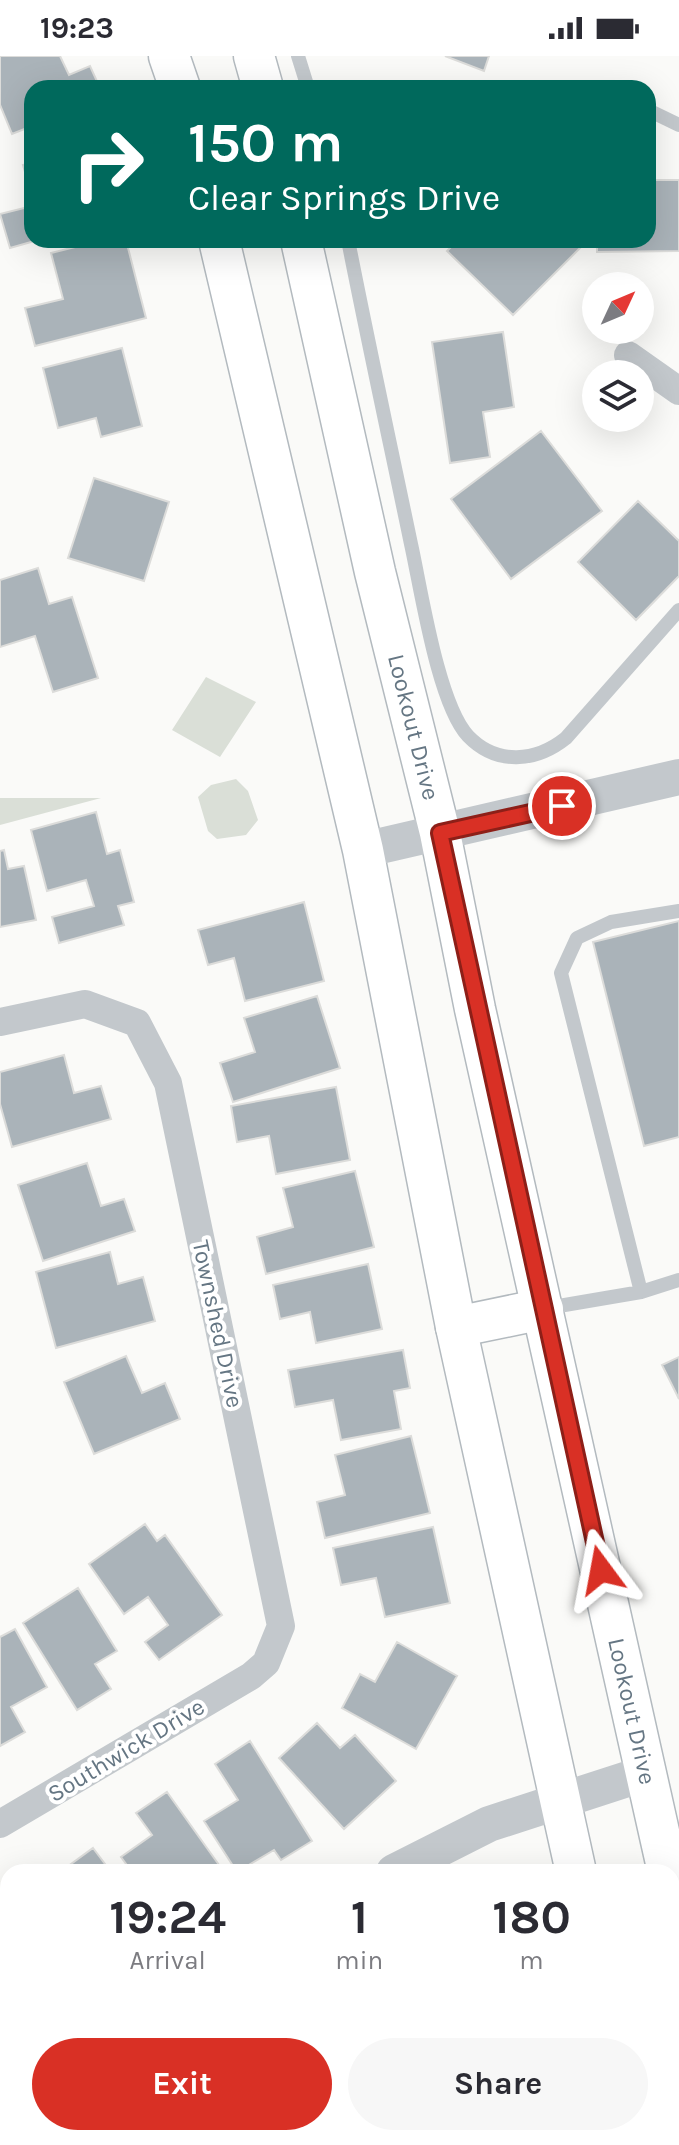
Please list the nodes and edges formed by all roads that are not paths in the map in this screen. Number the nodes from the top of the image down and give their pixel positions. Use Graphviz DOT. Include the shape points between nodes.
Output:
graph roads {
  1 [pos="169,56"];
  2 [pos="254,56"];
  3 [pos="298,56"];
  4 [pos="177,80"];
  5 [pos="261,80"];
  6 [pos="306,80"];
  7 [pos="656,114"];
  8 [pos="679,125"];
  9 [pos="221,248"];
  10 [pos="303,248"];
  11 [pos="350,248"];
  12 [pos="628,355"];
  13 [pos="679,391"];
  14 [pos="679,610"];
  15 [pos="679,777"];
  16 [pos="440,833"];
  17 [pos="363,850"];
  18 [pos="679,911"];
  19 [pos="0,1022"];
  20 [pos="679,1280"];
  21 [pos="641,1292"];
  22 [pos="543,1309"];
  23 [pos="456,1327"];
  24 [pos="251,1676"];
  25 [pos="646,1773"];
  26 [pos="559,1800"];
  27 [pos="0,1824"];
  28 [pos="410,1864"];
  29 [pos="574,1864"];
  30 [pos="666,1864"];
  1 -- 4 [label="main road"];
  2 -- 5 [label="main road"];
  3 -- 6 [label="lane"];
  7 -- 8 [label="lane"];
  9 -- 17 [label="main road"];
  10 -- 16 [label="main road, Lookout Drive"];
  11 -- 14 [label="lane" via="429,630 455,715 467,734 495,755 520,758 547,752 566,738"];
  12 -- 13 [label="street"];
  15 -- 16 [label="street"];
  16 -- 17 [label="street"];
  16 -- 22 [label="main road, Lookout Drive"];
  17 -- 23 [label="main road"];
  18 -- 21 [label="lane" via="611,922 577,938 561,973"];
  19 -- 24 [label="street, Townshed Drive" via="85,1004 137,1023 168,1083 281,1626 266,1663"];
  20 -- 21 [label="lane"];
  21 -- 22 [label="lane"];
  22 -- 23 [label="main road"];
  22 -- 25 [label="main road, Lookout Drive"];
  23 -- 26 [label="main road"];
  24 -- 27 [label="street, Southwick Drive"];
  25 -- 26 [label="street"];
  25 -- 30 [label="main road, Lookout Drive"];
  26 -- 28 [label="street" via="489,1824"];
  26 -- 29 [label="main road"];
}
